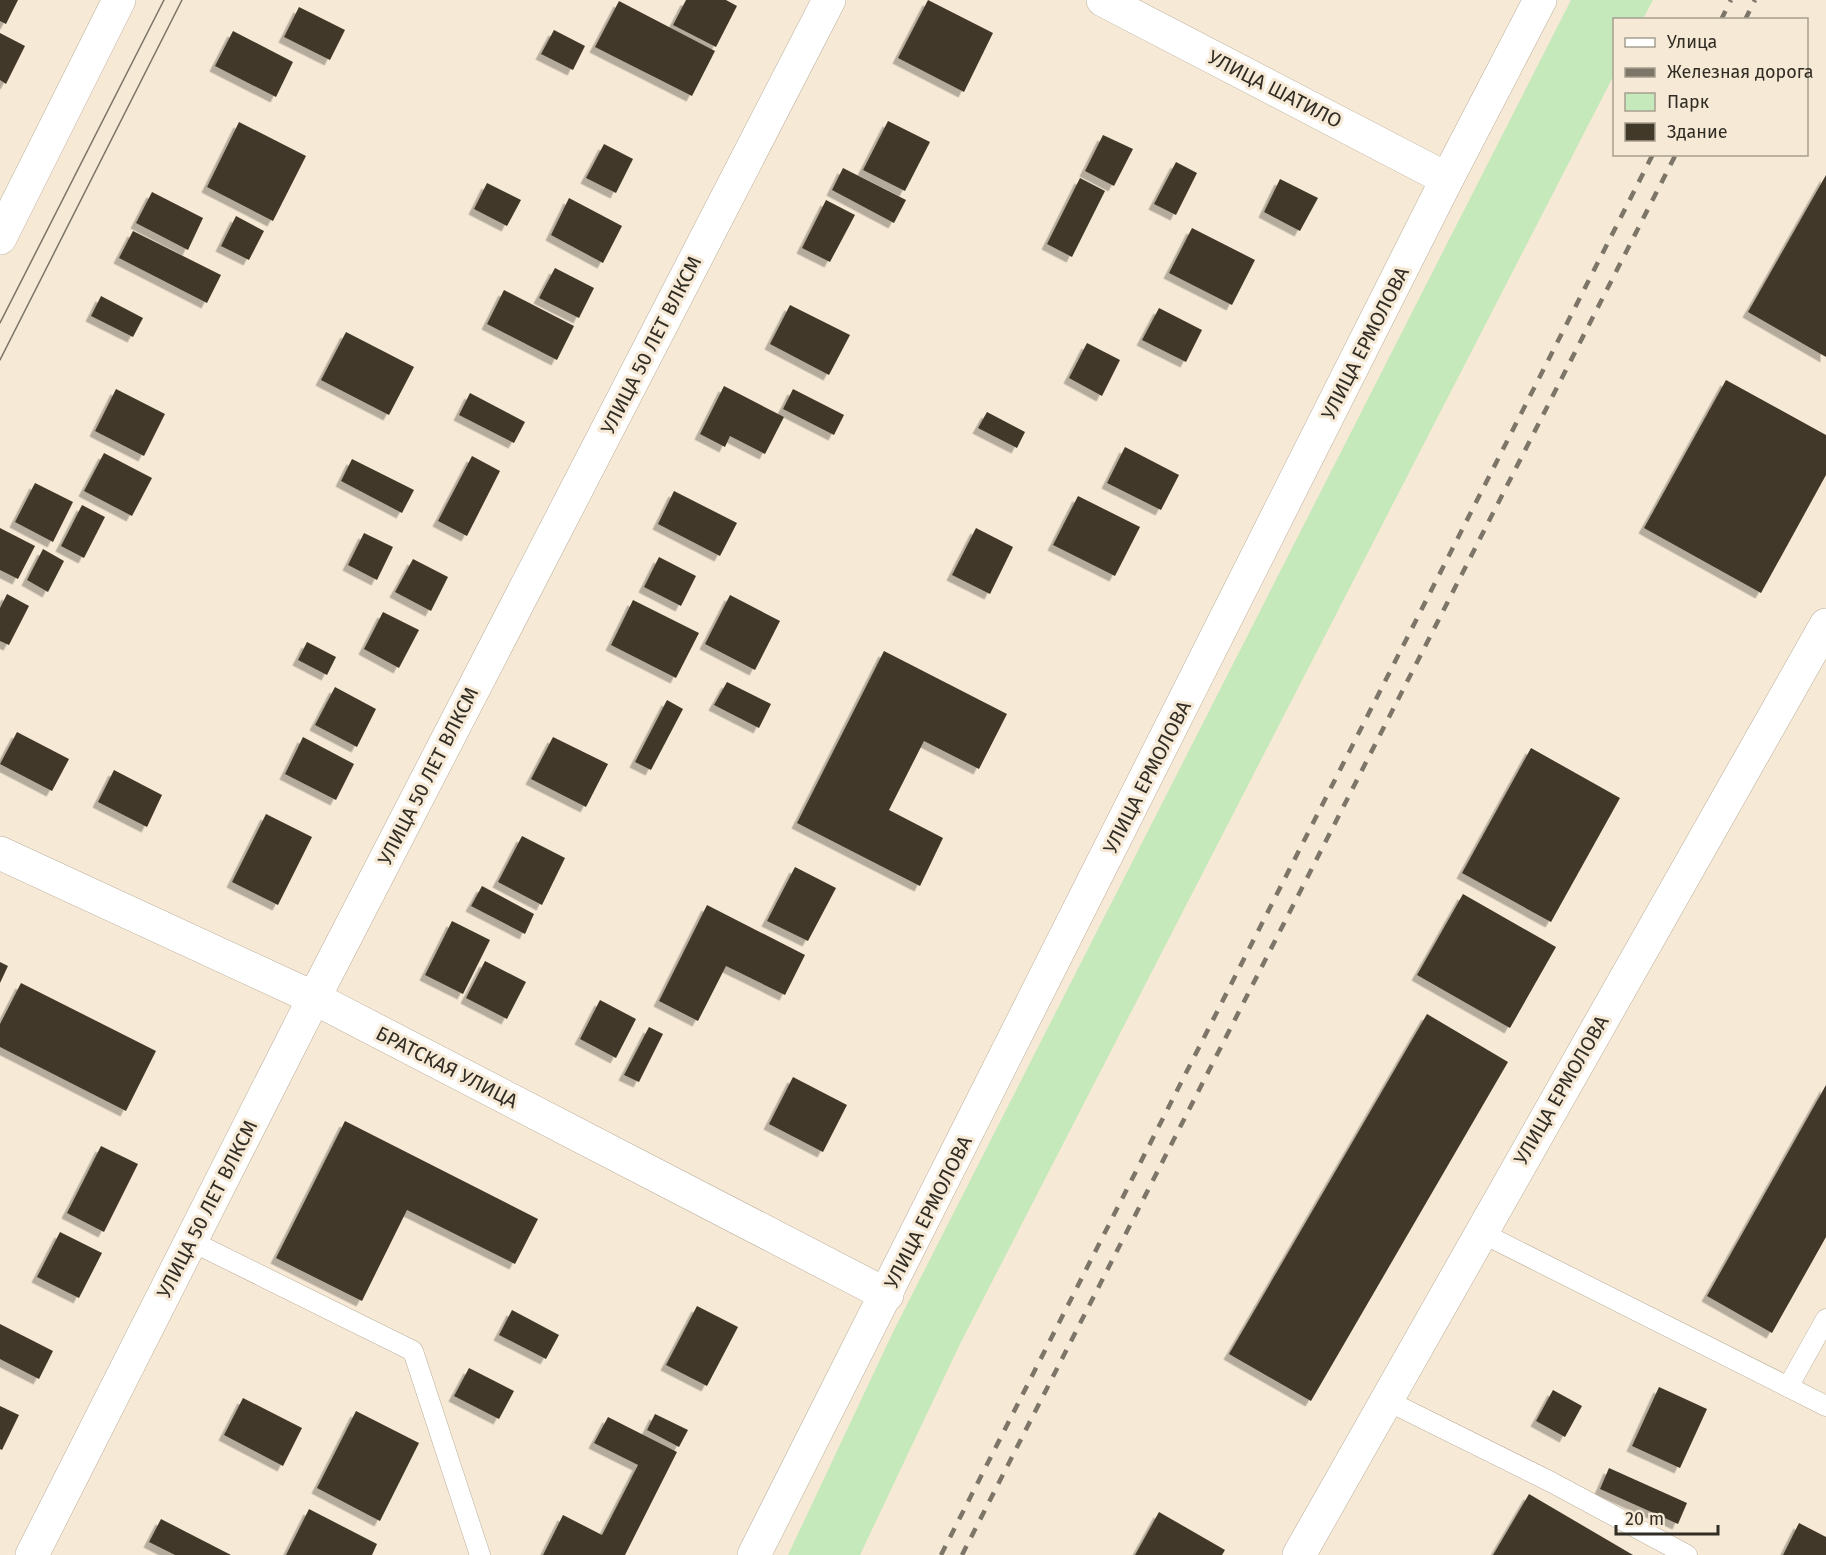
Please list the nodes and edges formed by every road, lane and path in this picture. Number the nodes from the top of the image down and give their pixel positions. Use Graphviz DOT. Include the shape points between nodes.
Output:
graph roads {
  1 [pos="119,0"];
  2 [pos="829,0"];
  3 [pos="1102,0"];
  4 [pos="1540,0"];
  5 [pos="1447,179"];
  6 [pos="0,238"];
  7 [pos="1826,625"];
  8 [pos="0,853"];
  9 [pos="314,998"];
  10 [pos="1480,1232"];
  11 [pos="191,1241"];
  12 [pos="887,1294"];
  13 [pos="1826,1319"];
  14 [pos="1788,1387"];
  15 [pos="1386,1401"];
  16 [pos="1826,1406"];
  17 [pos="32,1555"];
  18 [pos="480,1555"];
  19 [pos="754,1555"];
  20 [pos="1299,1555"];
  21 [pos="1687,1555"];
  1 -- 6 [label="street"];
  2 -- 9 [label="street, УЛИЦА 50 ЛЕТ ВЛКСМ"];
  3 -- 5 [label="street, УЛИЦА ШАТИЛО"];
  4 -- 5 [label="street, УЛИЦА ЕРМОЛОВА"];
  5 -- 12 [label="street, УЛИЦА ЕРМОЛОВА"];
  7 -- 10 [label="street, УЛИЦА ЕРМОЛОВА"];
  8 -- 9 [label="street, БРАТСКАЯ УЛИЦА"];
  9 -- 11 [label="street, УЛИЦА 50 ЛЕТ ВЛКСМ"];
  9 -- 12 [label="street, БРАТСКАЯ УЛИЦА"];
  10 -- 14 [label="lane"];
  10 -- 15 [label="street, УЛИЦА ЕРМОЛОВА"];
  11 -- 17 [label="street, УЛИЦА 50 ЛЕТ ВЛКСМ"];
  11 -- 18 [label="lane" via="413,1351"];
  12 -- 19 [label="street, УЛИЦА ЕРМОЛОВА"];
  13 -- 14 [label="lane"];
  14 -- 16 [label="lane"];
  15 -- 20 [label="street, УЛИЦА ЕРМОЛОВА"];
  15 -- 21 [label="lane" via="1551,1482"];
}
